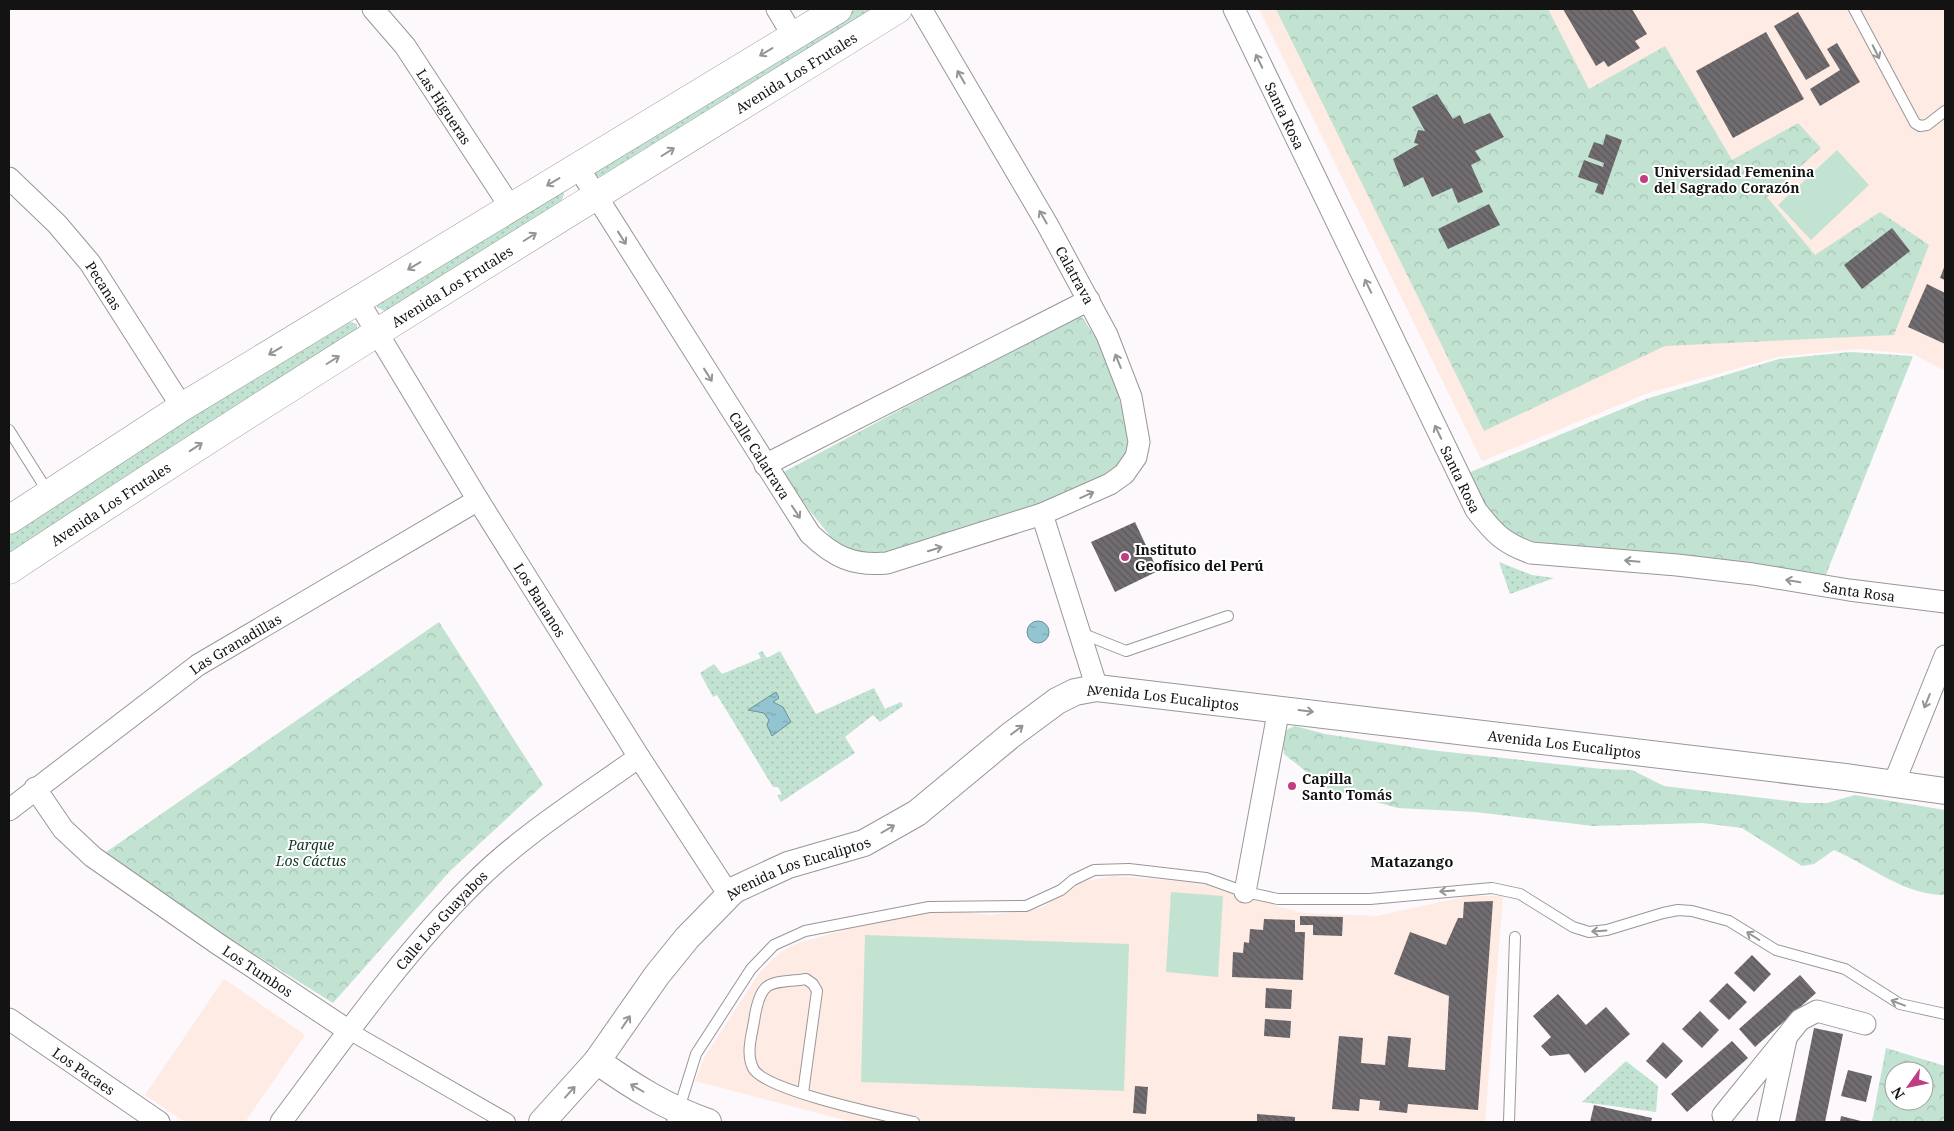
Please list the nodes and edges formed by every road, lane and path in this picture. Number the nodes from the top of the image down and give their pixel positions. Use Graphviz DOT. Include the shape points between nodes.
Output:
graph roads {
  1 [pos="373,9"];
  2 [pos="777,9"];
  3 [pos="838,9"];
  4 [pos="898,9"];
  5 [pos="921,9"];
  6 [pos="1234,9"];
  7 [pos="1854,9"];
  8 [pos="793,36"];
  9 [pos="1945,111"];
  10 [pos="578,167"];
  11 [pos="9,178"];
  12 [pos="596,197"];
  13 [pos="511,208"];
  14 [pos="358,300"];
  15 [pos="1089,300"];
  16 [pos="376,332"];
  17 [pos="182,407"];
  18 [pos="9,430"];
  19 [pos="765,465"];
  20 [pos="49,494"];
  21 [pos="478,500"];
  22 [pos="1042,514"];
  23 [pos="9,520"];
  24 [pos="9,570"];
  25 [pos="1945,602"];
  26 [pos="1228,616"];
  27 [pos="1080,632"];
  28 [pos="1945,656"];
  29 [pos="1097,688"];
  30 [pos="1279,708"];
  31 [pos="639,757"];
  32 [pos="1894,783"];
  33 [pos="35,788"];
  34 [pos="1945,791"];
  35 [pos="9,810"];
  36 [pos="1245,892"];
  37 [pos="729,895"];
  38 [pos="1515,937"];
  39 [pos="1945,1014"];
  40 [pos="9,1019"];
  41 [pos="1864,1024"];
  42 [pos="349,1031"];
  43 [pos="1787,1035"];
  44 [pos="597,1061"];
  45 [pos="803,1093"];
  46 [pos="1723,1115"];
  47 [pos="675,1117"];
  48 [pos="159,1122"];
  49 [pos="281,1122"];
  50 [pos="507,1122"];
  51 [pos="542,1122"];
  52 [pos="708,1122"];
  53 [pos="914,1122"];
  54 [pos="1509,1122"];
  55 [pos="1768,1122"];
  1 -- 13 [label="street, Las Higueras" via="405,46"];
  2 -- 8 [label="street"];
  3 -- 8 [label="main road"];
  12 -- 4 [label="main road, Avenida Los Frutales, one-way"];
  15 -- 5 [label="street, Calatrava, one-way"];
  25 -- 6 [label="street, Santa Rosa, one-way" via="1725,570 1531,553 1510,546 1495,534 1476,510"];
  7 -- 9 [label="lane, one-way" via="1915,123 1926,125"];
  8 -- 10 [label="main road, one-way"];
  10 -- 12 [label="street, Calle Calatrava"];
  10 -- 13 [label="main road, one-way"];
  11 -- 17 [label="street, Pecanas" via="57,224 90,263"];
  16 -- 12 [label="main road, Avenida Los Frutales, one-way"];
  12 -- 19 [label="street, Calle Calatrava, one-way"];
  13 -- 14 [label="main road, one-way"];
  14 -- 16 [label="street, Los Bananos"];
  14 -- 17 [label="main road, one-way"];
  15 -- 19 [label="street"];
  22 -- 15 [label="street, Calatrava, one-way" via="1110,484 1136,457 1139,442 1131,397 1110,342"];
  16 -- 21 [label="street, Los Bananos"];
  24 -- 16 [label="main road, Avenida Los Frutales, one-way"];
  17 -- 20 [label="main road"];
  18 -- 20 [label="lane"];
  19 -- 22 [label="street, Calle Calatrava, one-way" via="810,534 826,550 864,564 887,563"];
  20 -- 23 [label="main road"];
  21 -- 31 [label="street, Los Bananos"];
  21 -- 33 [label="street, Las Granadillas" via="198,665"];
  22 -- 27 [label="street"];
  26 -- 27 [label="lane" via="1126,652"];
  27 -- 29 [label="street"];
  28 -- 32 [label="street, one-way"];
  29 -- 30 [label="street, Avenida Los Eucaliptos"];
  37 -- 29 [label="street, Avenida Los Eucaliptos, one-way" via="788,865 864,843 917,813 1056,700"];
  30 -- 32 [label="street, Avenida Los Eucaliptos, one-way"];
  30 -- 36 [label="street"];
  31 -- 37 [label="street, Los Bananos"];
  31 -- 42 [label="street, Calle Los Guayabos" via="519,844 471,886"];
  32 -- 34 [label="street, Avenida Los Eucaliptos"];
  33 -- 35 [label="street, Las Granadillas"];
  33 -- 42 [label="street, Los Tumbos" via="62,829 92,857"];
  39 -- 36 [label="lane, one-way" via="1900,1004 1845,969 1776,950 1729,921 1692,911 1663,912 1607,930 1589,932 1573,927 1520,894 1492,888 1370,899 1278,899"];
  36 -- 47 [label="lane" via="1206,878 1129,869 1094,870 1026,906 929,907 805,931 774,945 751,969 696,1054"];
  44 -- 37 [label="street, Avenida Los Eucaliptos, one-way" via="687,938"];
  38 -- 54 [label="lane"];
  40 -- 48 [label="street, Los Pacaes"];
  41 -- 43 [label="street" via="1817,1011 1800,1020"];
  42 -- 49 [label="street, Calle Los Guayabos"];
  42 -- 50 [label="street, Los Tumbos"];
  43 -- 46 [label="street"];
  43 -- 55 [label="street"];
  47 -- 44 [label="street, one-way"];
  51 -- 44 [label="street, Avenida Los Eucaliptos, one-way"];
  45 -- 45 [label="lane" via="817,991 806,979 769,985 763,989 759,995 748,1056 754,1070 766,1080"];
  45 -- 53 [label="lane"];
  47 -- 52 [label="street"];
}
